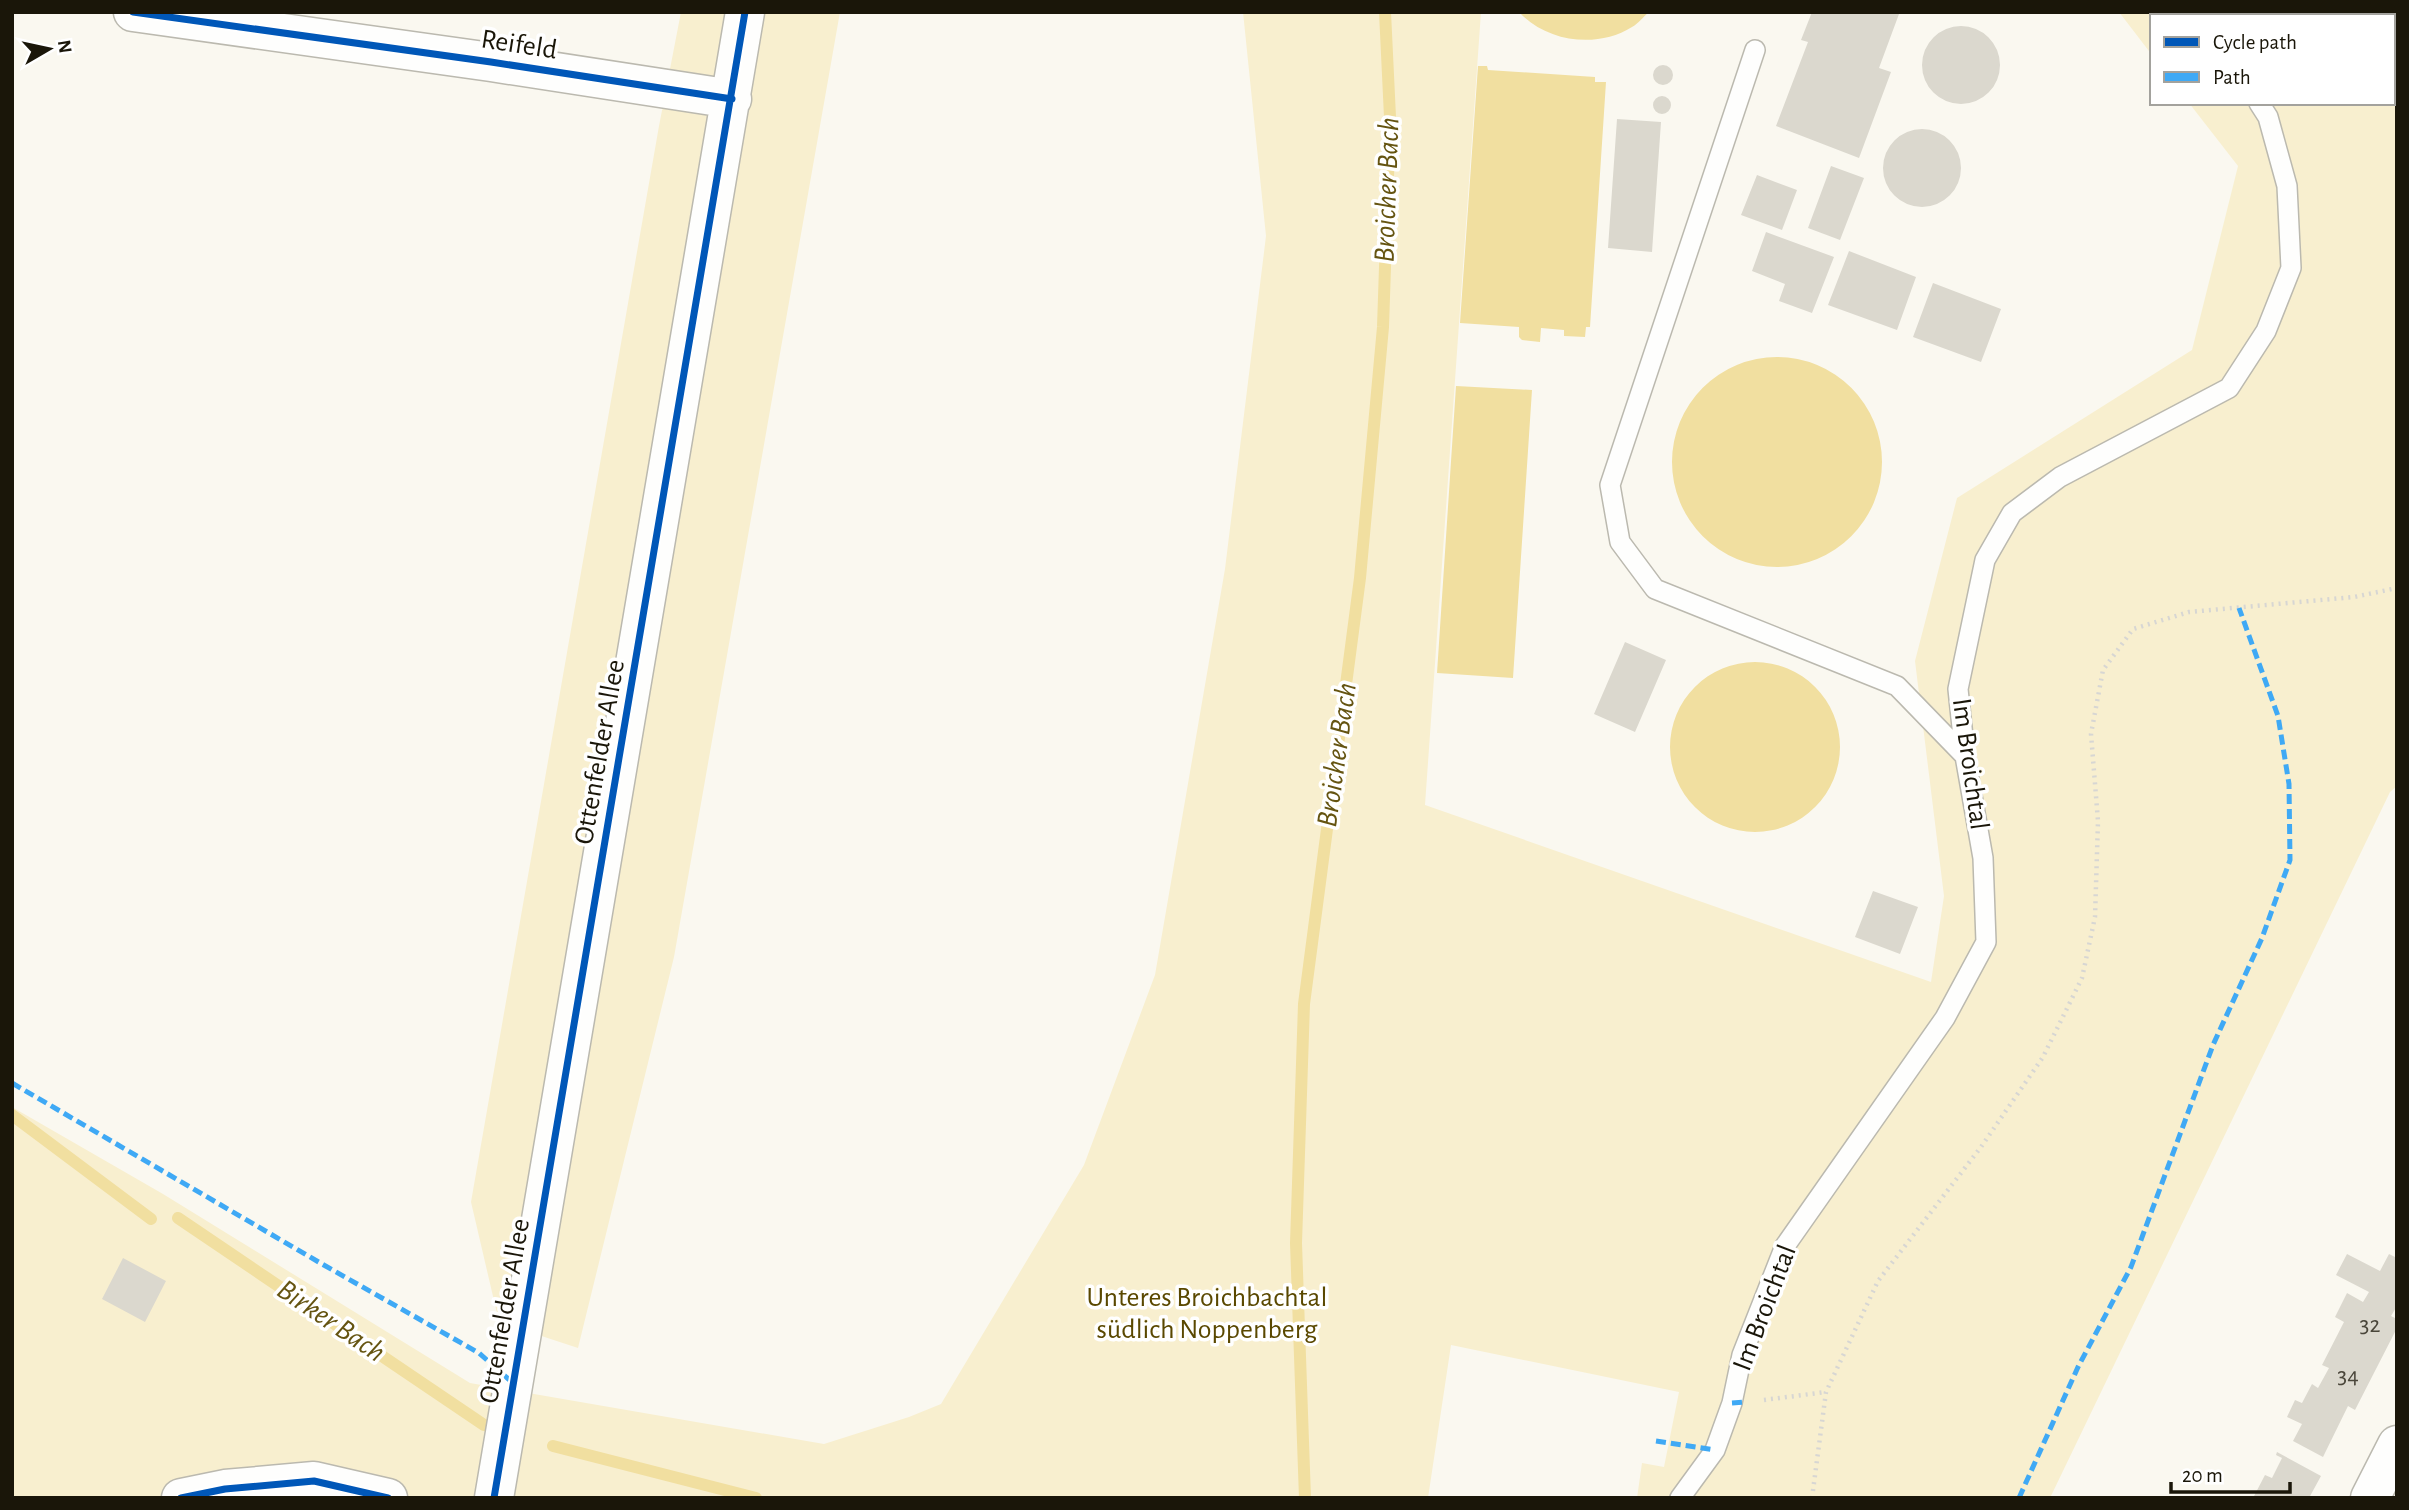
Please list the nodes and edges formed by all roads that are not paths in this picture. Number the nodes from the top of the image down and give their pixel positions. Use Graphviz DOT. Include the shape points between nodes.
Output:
graph roads {
  1 [pos="133,12"];
  2 [pos="745,12"];
  3 [pos="1755,50"];
  4 [pos="732,99"];
  5 [pos="2260,105"];
  6 [pos="1965,756"];
  7 [pos="2397,1445"];
  8 [pos="181,1498"];
  9 [pos="388,1498"];
  10 [pos="494,1498"];
  11 [pos="1680,1498"];
  12 [pos="2370,1498"];
  1 -- 4 [label="street, Reifeld"];
  2 -- 4 [label="street, Ottenfelder Allee"];
  3 -- 6 [label="lane" via="1610,485 1620,542 1655,589 1897,686"];
  4 -- 10 [label="street, Ottenfelder Allee"];
  5 -- 6 [label="lane, Im Broichtal" via="2268,117 2287,186 2291,268 2266,331 2229,388 2060,477 2012,513 1985,560 1958,689"];
  6 -- 11 [label="lane, Im Broichtal" via="1983,858 1986,942 1945,1018 1785,1246 1742,1355 1715,1450"];
  7 -- 12 [label="street"];
  8 -- 9 [label="street" via="314,1481"];
}
